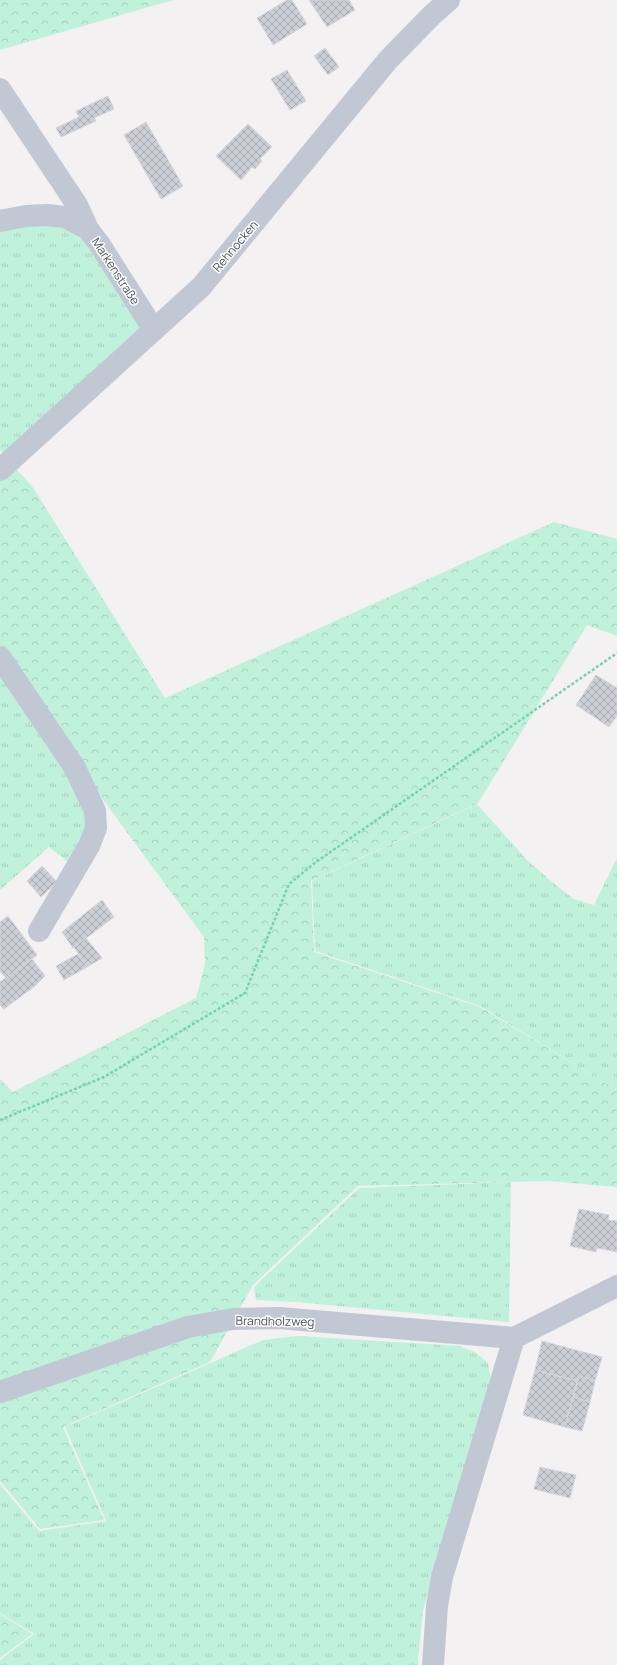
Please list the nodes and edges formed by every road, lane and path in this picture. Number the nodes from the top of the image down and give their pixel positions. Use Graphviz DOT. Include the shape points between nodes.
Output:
graph roads {
  1 [pos="449,0"];
  2 [pos="0,89"];
  3 [pos="0,221"];
  4 [pos="88,229"];
  5 [pos="154,330"];
  6 [pos="0,470"];
  7 [pos="617,653"];
  8 [pos="0,657"];
  9 [pos="39,931"];
  10 [pos="0,1120"];
  11 [pos="617,1286"];
  12 [pos="514,1338"];
  13 [pos="0,1392"];
  14 [pos="433,1665"];
  1 -- 5 [label="street, Rehnocken" via="388,60 201,287"];
  2 -- 4 [label="street" via="77,205"];
  3 -- 4 [label="street, Markenstraße" via="48,215 65,217"];
  4 -- 5 [label="street, Markenstraße"];
  5 -- 6 [label="street, Rehnocken"];
  7 -- 10 [label="path" via="316,862 289,884 245,993 104,1077"];
  8 -- 9 [label="street" via="76,768 95,811 96,828 89,846"];
  11 -- 12 [label="street"];
  12 -- 13 [label="street, Brandholzweg" via="280,1318 233,1319 188,1327"];
  12 -- 14 [label="street" via="442,1577 437,1606"];
}
